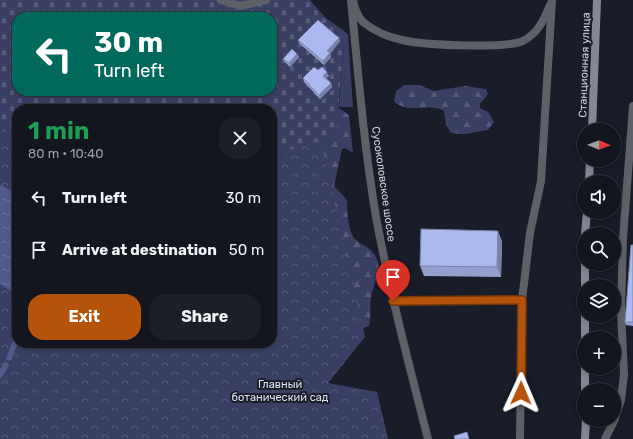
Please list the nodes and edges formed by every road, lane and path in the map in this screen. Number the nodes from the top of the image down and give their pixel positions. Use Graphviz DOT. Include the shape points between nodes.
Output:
graph roads {
  1 [pos="221,0"];
  2 [pos="266,0"];
  3 [pos="352,0"];
  4 [pos="552,0"];
  5 [pos="597,0"];
  6 [pos="633,106"];
  7 [pos="592,123"];
  8 [pos="522,300"];
  9 [pos="393,301"];
  10 [pos="586,427"];
  11 [pos="428,439"];
  12 [pos="520,439"];
  13 [pos="585,439"];
  14 [pos="605,439"];
  1 -- 2 [label="street" via="240,6"];
  3 -- 4 [label="street" via="362,21 390,37 403,40 496,45 522,41 534,34 543,22"];
  3 -- 9 [label="street, Сусоколовское шоссе" via="366,144 376,216"];
  4 -- 8 [label="street" via="542,181 530,233"];
  5 -- 7 [label="main road, Станционная улица"];
  6 -- 14 [label="street" via="623,247 622,400"];
  8 -- 9 [label="street"];
  8 -- 12 [label="street"];
  9 -- 11 [label="street, Сусоколовское шоссе"];
  10 -- 13 [label="main road"];
}
